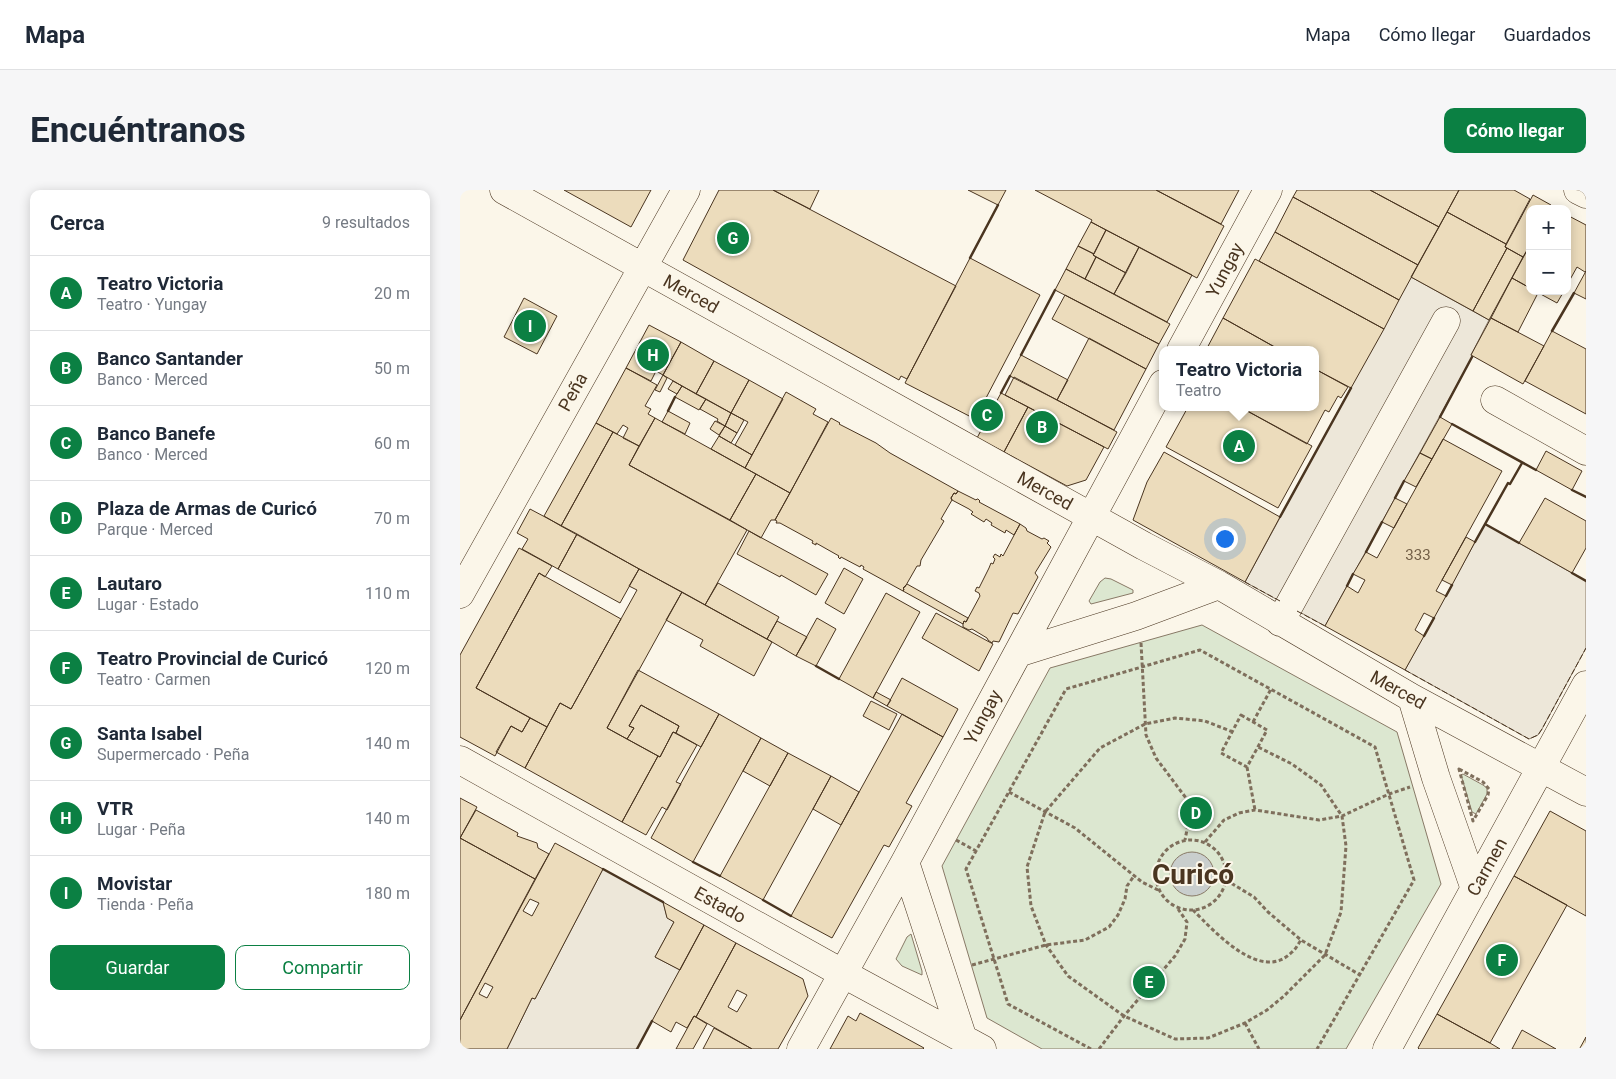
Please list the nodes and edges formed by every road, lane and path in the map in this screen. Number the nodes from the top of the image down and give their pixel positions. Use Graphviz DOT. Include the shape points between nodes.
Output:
graph roads {
  1 [pos="504,190"];
  2 [pos="686,190"];
  3 [pos="1268,190"];
  4 [pos="1578,190"];
  5 [pos="1586,194"];
  6 [pos="643,267"];
  7 [pos="1446,321"];
  8 [pos="1183,346"];
  9 [pos="1159,391"];
  10 [pos="1495,400"];
  11 [pos="1586,451"];
  12 [pos="1091,517"];
  13 [pos="1219,585"];
  14 [pos="460,594"];
  15 [pos="1280,622"];
  16 [pos="1140,642"];
  17 [pos="1018,652"];
  18 [pos="1141,667"];
  19 [pos="1586,685"];
  20 [pos="1271,690"];
  21 [pos="1412,698"];
  22 [pos="1253,722"];
  23 [pos="1145,724"];
  24 [pos="1232,732"];
  25 [pos="1258,747"];
  26 [pos="460,760"];
  27 [pos="1247,767"];
  28 [pos="1541,767"];
  29 [pos="1413,786"];
  30 [pos="1009,792"];
  31 [pos="1586,792"];
  32 [pos="1389,794"];
  33 [pos="1255,810"];
  34 [pos="1045,812"];
  35 [pos="1342,816"];
  36 [pos="956,840"];
  37 [pos="1185,840"];
  38 [pos="1205,842"];
  39 [pos="976,852"];
  40 [pos="905,862"];
  41 [pos="1134,876"];
  42 [pos="1226,880"];
  43 [pos="1475,889"];
  44 [pos="1159,890"];
  45 [pos="1178,908"];
  46 [pos="1192,910"];
  47 [pos="1301,940"];
  48 [pos="1046,945"];
  49 [pos="1325,955"];
  50 [pos="994,958"];
  51 [pos="972,964"];
  52 [pos="842,973"];
  53 [pos="1360,975"];
  54 [pos="1124,1016"];
  55 [pos="1245,1023"];
  56 [pos="972,1044"];
  57 [pos="801,1049"];
  58 [pos="1091,1049"];
  59 [pos="1100,1049"];
  60 [pos="1259,1049"];
  61 [pos="1317,1049"];
  62 [pos="1387,1049"];
  1 -- 6 [label="street, Merced"];
  2 -- 6 [label="street, Peña"];
  3 -- 8 [label="street, Yungay"];
  4 -- 5 [label="street"];
  6 -- 12 [label="street, Merced"];
  6 -- 14 [label="street, Peña"];
  7 -- 15 [label="street"];
  9 -- 12 [label="street, Yungay"];
  10 -- 11 [label="street"];
  12 -- 13 [label="street, Merced"];
  12 -- 17 [label="street, Yungay"];
  13 -- 15 [label="street, Merced"];
  13 -- 17 [label="street" via="1136,616"];
  15 -- 21 [label="street, Merced"];
  16 -- 18 [label="path"];
  17 -- 40 [label="street, Yungay"];
  18 -- 20 [label="path" via="1200,650"];
  18 -- 23 [label="path"];
  18 -- 30 [label="path" via="1066,689"];
  19 -- 28 [label="street, Carmen"];
  20 -- 22 [label="path"];
  20 -- 32 [label="path" via="1375,747"];
  21 -- 28 [label="street, Merced"];
  21 -- 43 [label="street"];
  22 -- 24 [label="path" via="1242,716"];
  22 -- 25 [label="path" via="1267,730"];
  23 -- 24 [label="path" via="1175,718 1205,721"];
  23 -- 34 [label="path" via="1100,748"];
  23 -- 37 [label="path" via="1156,758 1186,798 1190,814"];
  24 -- 27 [label="path" via="1221,753"];
  25 -- 27 [label="path"];
  25 -- 35 [label="path" via="1292,764 1321,785"];
  26 -- 52 [label="street, Estado"];
  27 -- 33 [label="path"];
  28 -- 31 [label="street, Merced"];
  28 -- 43 [label="street, Carmen"];
  29 -- 32 [label="path"];
  30 -- 34 [label="path"];
  30 -- 39 [label="path"];
  32 -- 35 [label="path"];
  32 -- 53 [label="path" via="1414,880"];
  33 -- 35 [label="path" via="1319,820"];
  33 -- 38 [label="path" via="1224,820"];
  34 -- 41 [label="path" via="1075,828"];
  34 -- 48 [label="path" via="1027,867 1031,906"];
  35 -- 49 [label="path" via="1346,846 1341,912"];
  36 -- 39 [label="path"];
  37 -- 38 [label="path"];
  37 -- 44 [label="path" via="1173,844 1158,860 1156,883"];
  38 -- 42 [label="path" via="1218,852 1224,862"];
  39 -- 50 [label="path" via="966,869"];
  40 -- 52 [label="street, Yungay"];
  40 -- 56 [label="street"];
  41 -- 44 [label="path"];
  41 -- 48 [label="path" via="1127,886 1118,915 1109,927 1085,940"];
  42 -- 46 [label="path" via="1225,887 1211,905"];
  42 -- 47 [label="path" via="1254,897"];
  43 -- 62 [label="street, Carmen"];
  44 -- 45 [label="path" via="1168,902"];
  45 -- 46 [label="path"];
  45 -- 54 [label="path" via="1187,922 1185,939 1175,956"];
  46 -- 47 [label="path" via="1241,953 1261,962 1280,960"];
  47 -- 49 [label="path"];
  48 -- 50 [label="path"];
  48 -- 54 [label="path" via="1068,976"];
  49 -- 53 [label="path"];
  49 -- 55 [label="path" via="1284,996"];
  50 -- 51 [label="path"];
  50 -- 58 [label="path" via="1008,1004"];
  52 -- 56 [label="street, Estado"];
  52 -- 57 [label="street, Yungay"];
  53 -- 61 [label="path"];
  54 -- 55 [label="path" via="1175,1039 1208,1038"];
  54 -- 59 [label="path"];
  55 -- 60 [label="path"];
}
